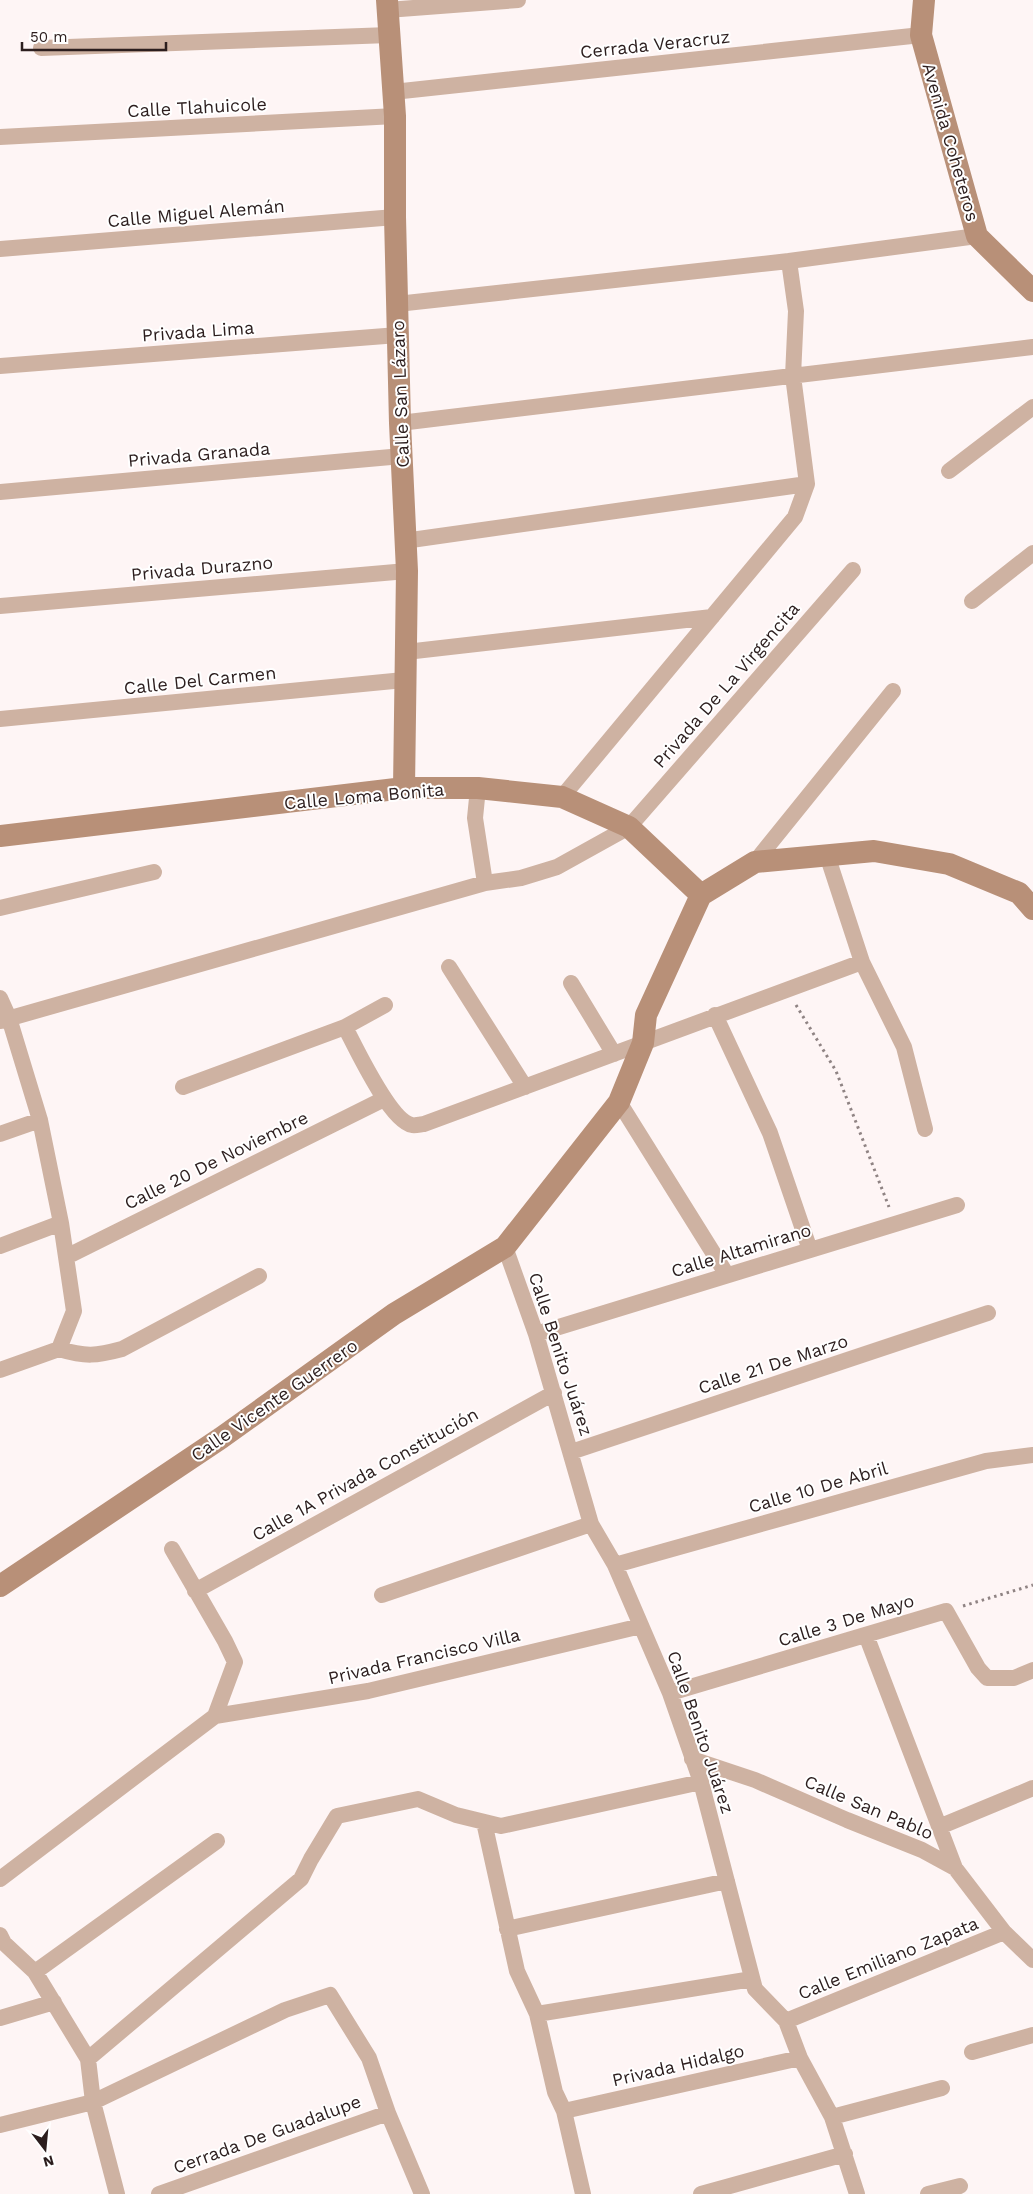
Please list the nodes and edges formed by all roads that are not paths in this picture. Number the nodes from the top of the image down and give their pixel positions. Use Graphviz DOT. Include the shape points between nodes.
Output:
graph roads {
  1 [pos="518,0"];
  2 [pos="924,0"];
  3 [pos="387,5"];
  4 [pos="389,35"];
  5 [pos="921,35"];
  6 [pos="41,48"];
  7 [pos="393,92"];
  8 [pos="395,116"];
  9 [pos="0,137"];
  10 [pos="394,217"];
  11 [pos="977,236"];
  12 [pos="0,249"];
  13 [pos="789,261"];
  14 [pos="1033,292"];
  15 [pos="398,304"];
  16 [pos="398,335"];
  17 [pos="1033,347"];
  18 [pos="0,366"];
  19 [pos="794,376"];
  20 [pos="1033,407"];
  21 [pos="400,423"];
  22 [pos="402,456"];
  23 [pos="950,471"];
  24 [pos="807,484"];
  25 [pos="0,492"];
  26 [pos="404,541"];
  27 [pos="1033,553"];
  28 [pos="853,570"];
  29 [pos="407,571"];
  30 [pos="972,601"];
  31 [pos="0,606"];
  32 [pos="712,617"];
  33 [pos="406,652"];
  34 [pos="404,680"];
  35 [pos="893,691"];
  36 [pos="0,719"];
  37 [pos="404,788"];
  38 [pos="478,788"];
  39 [pos="562,797"];
  40 [pos="629,827"];
  41 [pos="0,836"];
  42 [pos="827,855"];
  43 [pos="755,862"];
  44 [pos="154,872"];
  45 [pos="485,883"];
  46 [pos="701,895"];
  47 [pos="0,908"];
  48 [pos="1033,908"];
  49 [pos="862,962"];
  50 [pos="449,967"];
  51 [pos="571,983"];
  52 [pos="0,998"];
  53 [pos="385,1005"];
  54 [pos="715,1015"];
  55 [pos="5,1019"];
  56 [pos="345,1027"];
  57 [pos="643,1044"];
  58 [pos="614,1054"];
  59 [pos="183,1087"];
  60 [pos="525,1087"];
  61 [pos="384,1099"];
  62 [pos="619,1102"];
  63 [pos="40,1120"];
  64 [pos="925,1129"];
  65 [pos="0,1134"];
  66 [pos="957,1204"];
  67 [pos="61,1223"];
  68 [pos="0,1246"];
  69 [pos="505,1247"];
  70 [pos="810,1250"];
  71 [pos="66,1257"];
  72 [pos="726,1275"];
  73 [pos="259,1276"];
  74 [pos="988,1313"];
  75 [pos="536,1334"];
  76 [pos="59,1349"];
  77 [pos="0,1370"];
  78 [pos="554,1393"];
  79 [pos="571,1452"];
  80 [pos="1033,1455"];
  81 [pos="591,1524"];
  82 [pos="172,1549"];
  83 [pos="615,1565"];
  84 [pos="0,1586"];
  85 [pos="195,1591"];
  86 [pos="382,1594"];
  87 [pos="641,1626"];
  88 [pos="866,1635"];
  89 [pos="1033,1670"];
  90 [pos="670,1693"];
  91 [pos="215,1716"];
  92 [pos="692,1759"];
  93 [pos="701,1782"];
  94 [pos="1033,1788"];
  95 [pos="484,1822"];
  96 [pos="939,1827"];
  97 [pos="217,1842"];
  98 [pos="955,1868"];
  99 [pos="0,1878"];
  100 [pos="727,1881"];
  101 [pos="508,1929"];
  102 [pos="1004,1932"];
  103 [pos="0,1935"];
  104 [pos="1033,1960"];
  105 [pos="36,1972"];
  106 [pos="752,1979"];
  107 [pos="54,2002"];
  108 [pos="537,2014"];
  109 [pos="0,2018"];
  110 [pos="786,2021"];
  111 [pos="1033,2035"];
  112 [pos="972,2052"];
  113 [pos="800,2058"];
  114 [pos="88,2059"];
  115 [pos="942,2088"];
  116 [pos="93,2102"];
  117 [pos="564,2111"];
  118 [pos="388,2113"];
  119 [pos="832,2117"];
  120 [pos="0,2125"];
  121 [pos="845,2154"];
  122 [pos="960,2186"];
  123 [pos="117,2194"];
  124 [pos="159,2194"];
  125 [pos="422,2194"];
  126 [pos="582,2194"];
  127 [pos="701,2194"];
  128 [pos="857,2194"];
  129 [pos="928,2194"];
  1 -- 3 [label="street"];
  2 -- 5 [label="street, Avenida Coheteros"];
  3 -- 4 [label="street, Calle San Lázaro"];
  4 -- 6 [label="street"];
  4 -- 7 [label="street, Calle San Lázaro"];
  5 -- 7 [label="street, Cerrada Veracruz"];
  5 -- 11 [label="street, Avenida Coheteros"];
  7 -- 8 [label="street, Calle San Lázaro"];
  8 -- 9 [label="street, Calle Tlahuicole"];
  8 -- 10 [label="street, Calle San Lázaro"];
  10 -- 12 [label="street, Calle Miguel Alemán"];
  10 -- 15 [label="street, Calle San Lázaro"];
  11 -- 13 [label="street"];
  11 -- 14 [label="street, Avenida Coheteros"];
  13 -- 15 [label="street"];
  13 -- 19 [label="street" via="796,311"];
  15 -- 16 [label="street, Calle San Lázaro"];
  16 -- 18 [label="street, Privada Lima"];
  16 -- 21 [label="street, Calle San Lázaro"];
  17 -- 19 [label="street"];
  19 -- 21 [label="street"];
  19 -- 24 [label="street"];
  20 -- 23 [label="street"];
  21 -- 22 [label="street, Calle San Lázaro"];
  22 -- 25 [label="street, Privada Granada"];
  22 -- 26 [label="street, Calle San Lázaro"];
  24 -- 26 [label="street"];
  24 -- 32 [label="street" via="795,517"];
  26 -- 29 [label="street, Calle San Lázaro"];
  27 -- 30 [label="street"];
  28 -- 40 [label="street, Privada De La Virgencita"];
  29 -- 31 [label="street, Privada Durazno"];
  29 -- 33 [label="street, Calle San Lázaro"];
  32 -- 33 [label="street"];
  32 -- 39 [label="street"];
  33 -- 34 [label="street, Calle San Lázaro"];
  34 -- 36 [label="street, Calle Del Carmen"];
  34 -- 37 [label="street, Calle San Lázaro"];
  35 -- 43 [label="street"];
  37 -- 38 [label="street, Calle Loma Bonita"];
  37 -- 41 [label="street, Calle Loma Bonita"];
  38 -- 39 [label="street, Calle Loma Bonita"];
  38 -- 45 [label="street" via="474,818"];
  39 -- 40 [label="street, Calle Loma Bonita"];
  40 -- 45 [label="street, Privada De La Virgencita" via="558,867 521,878"];
  40 -- 46 [label="street, Calle Loma Bonita"];
  42 -- 43 [label="street"];
  42 -- 48 [label="street" via="874,851 949,864 1019,893"];
  42 -- 49 [label="street"];
  43 -- 46 [label="street"];
  44 -- 47 [label="street"];
  45 -- 55 [label="street, Privada De La Virgencita"];
  46 -- 57 [label="street, Calle Vicente Guerrero" via="646,1015"];
  49 -- 54 [label="street"];
  49 -- 64 [label="street" via="904,1047"];
  50 -- 60 [label="street"];
  51 -- 58 [label="street"];
  52 -- 55 [label="street"];
  53 -- 56 [label="street"];
  54 -- 57 [label="street"];
  54 -- 70 [label="street" via="770,1133"];
  55 -- 63 [label="street"];
  56 -- 59 [label="street"];
  56 -- 61 [label="street"];
  57 -- 58 [label="street"];
  57 -- 62 [label="street, Calle Vicente Guerrero"];
  58 -- 60 [label="street"];
  60 -- 61 [label="street" via="424,1124 413,1125 403,1120"];
  61 -- 71 [label="street, Calle 20 De Noviembre"];
  62 -- 69 [label="street, Calle Vicente Guerrero"];
  62 -- 72 [label="street"];
  63 -- 65 [label="street"];
  63 -- 67 [label="street"];
  66 -- 70 [label="street, Calle Altamirano"];
  67 -- 68 [label="street"];
  67 -- 71 [label="street"];
  69 -- 75 [label="street, Calle Benito Juárez"];
  69 -- 84 [label="street, Calle Vicente Guerrero" via="394,1314 221,1438"];
  70 -- 72 [label="street, Calle Altamirano"];
  71 -- 76 [label="street" via="74,1311"];
  72 -- 75 [label="street, Calle Altamirano"];
  73 -- 76 [label="street" via="122,1349 99,1356 78,1355"];
  74 -- 79 [label="street, Calle 21 De Marzo"];
  75 -- 78 [label="street, Calle Benito Juárez"];
  76 -- 77 [label="street"];
  78 -- 79 [label="street, Calle Benito Juárez"];
  78 -- 85 [label="street, Calle 1A Privada Constitución"];
  79 -- 81 [label="street, Calle Benito Juárez"];
  80 -- 83 [label="street, Calle 10 De Abril" via="986,1461"];
  81 -- 83 [label="street, Calle Benito Juárez"];
  81 -- 86 [label="street"];
  82 -- 85 [label="street"];
  83 -- 87 [label="street, Calle Benito Juárez"];
  85 -- 91 [label="street" via="235,1662"];
  87 -- 90 [label="street, Calle Benito Juárez"];
  87 -- 91 [label="street, Privada Francisco Villa" via="368,1691"];
  88 -- 89 [label="street, Calle 3 De Mayo" via="946,1611 987,1678 1014,1678"];
  88 -- 90 [label="street, Calle 3 De Mayo"];
  88 -- 96 [label="street"];
  90 -- 92 [label="street, Calle Benito Juárez"];
  91 -- 99 [label="street"];
  92 -- 93 [label="street, Calle Benito Juárez"];
  92 -- 98 [label="street, Calle San Pablo" via="755,1780 922,1850"];
  93 -- 95 [label="street" via="501,1826"];
  93 -- 100 [label="street, Calle Benito Juárez"];
  94 -- 96 [label="street"];
  95 -- 101 [label="street"];
  95 -- 114 [label="street" via="456,1815 418,1799 337,1816 301,1880"];
  96 -- 98 [label="street"];
  97 -- 105 [label="street"];
  98 -- 102 [label="street, Calle San Pablo"];
  100 -- 101 [label="street"];
  100 -- 106 [label="street, Calle Benito Juárez"];
  101 -- 108 [label="street" via="517,1971"];
  102 -- 104 [label="street, Calle San Pablo"];
  102 -- 110 [label="street, Calle Emiliano Zapata"];
  103 -- 105 [label="street" via="4,1943"];
  105 -- 107 [label="street"];
  106 -- 108 [label="street"];
  106 -- 110 [label="street, Calle Benito Juárez" via="755,1989"];
  107 -- 109 [label="street"];
  107 -- 114 [label="street"];
  108 -- 117 [label="street" via="555,2092"];
  110 -- 113 [label="street, Calle Benito Juárez"];
  111 -- 112 [label="street"];
  113 -- 117 [label="street, Privada Hidalgo"];
  113 -- 119 [label="street, Calle Benito Juárez"];
  114 -- 116 [label="street"];
  115 -- 119 [label="street"];
  116 -- 118 [label="street" via="285,2010 330,1995 369,2058"];
  116 -- 120 [label="street"];
  116 -- 123 [label="street"];
  117 -- 126 [label="street"];
  118 -- 124 [label="street, Cerrada De Guadalupe"];
  118 -- 125 [label="street"];
  119 -- 121 [label="street, Calle Benito Juárez"];
  121 -- 127 [label="street"];
  121 -- 128 [label="street, Calle Benito Juárez"];
  122 -- 129 [label="street"];
}
